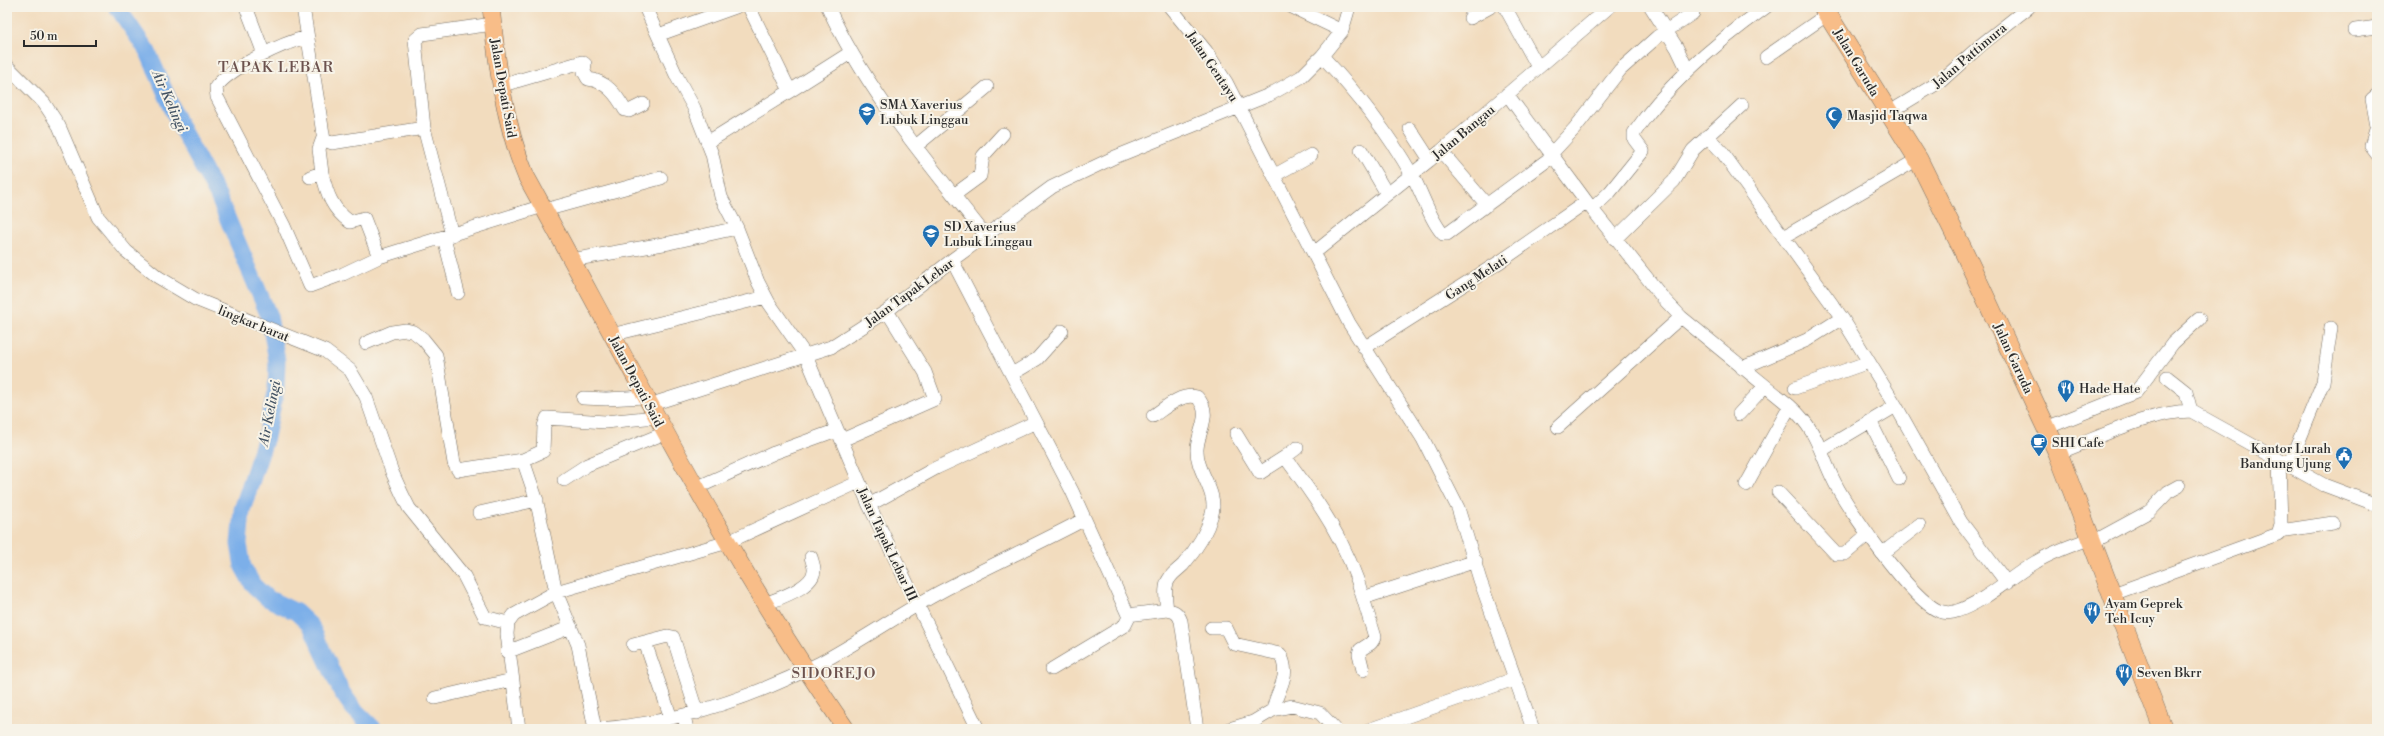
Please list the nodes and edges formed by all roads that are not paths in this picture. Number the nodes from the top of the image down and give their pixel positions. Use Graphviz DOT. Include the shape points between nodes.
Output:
graph roads {
  1 [pos="246,7"];
  2 [pos="302,7"];
  3 [pos="491,7"];
  4 [pos="644,7"];
  5 [pos="736,7"];
  6 [pos="749,7"];
  7 [pos="828,7"];
  8 [pos="1170,7"];
  9 [pos="1292,7"];
  10 [pos="1349,7"];
  11 [pos="1490,7"];
  12 [pos="1505,7"];
  13 [pos="1609,7"];
  14 [pos="1651,7"];
  15 [pos="1693,7"];
  16 [pos="1766,7"];
  17 [pos="2029,7"];
  18 [pos="1826,11"];
  19 [pos="1470,18"];
  20 [pos="493,24"];
  21 [pos="2377,26"];
  22 [pos="2355,30"];
  23 [pos="1342,31"];
  24 [pos="1666,31"];
  25 [pos="658,35"];
  26 [pos="307,37"];
  27 [pos="850,53"];
  28 [pos="264,54"];
  29 [pos="1322,56"];
  30 [pos="1766,57"];
  31 [pos="7,66"];
  32 [pos="1538,67"];
  33 [pos="1688,71"];
  34 [pos="503,86"];
  35 [pos="987,88"];
  36 [pos="790,91"];
  37 [pos="1507,94"];
  38 [pos="2377,95"];
  39 [pos="643,104"];
  40 [pos="1742,105"];
  41 [pos="1241,107"];
  42 [pos="1888,113"];
  43 [pos="424,128"];
  44 [pos="1410,129"];
  45 [pos="1003,134"];
  46 [pos="1707,136"];
  47 [pos="323,138"];
  48 [pos="708,142"];
  49 [pos="916,146"];
  50 [pos="1361,150"];
  51 [pos="1441,151"];
  52 [pos="2377,154"];
  53 [pos="1312,155"];
  54 [pos="1552,155"];
  55 [pos="1918,159"];
  56 [pos="1430,160"];
  57 [pos="1412,174"];
  58 [pos="1275,175"];
  59 [pos="661,178"];
  60 [pos="1387,194"];
  61 [pos="954,196"];
  62 [pos="1487,205"];
  63 [pos="1589,205"];
  64 [pos="544,208"];
  65 [pos="737,228"];
  66 [pos="448,236"];
  67 [pos="986,236"];
  68 [pos="1784,237"];
  69 [pos="1615,239"];
  70 [pos="1314,253"];
  71 [pos="379,257"];
  72 [pos="572,260"];
  73 [pos="952,260"];
  74 [pos="458,293"];
  75 [pos="766,297"];
  76 [pos="887,311"];
  77 [pos="1682,317"];
  78 [pos="1842,318"];
  79 [pos="2199,319"];
  80 [pos="2332,328"];
  81 [pos="1062,331"];
  82 [pos="611,335"];
  83 [pos="366,343"];
  84 [pos="1364,348"];
  85 [pos="806,356"];
  86 [pos="1869,362"];
  87 [pos="1742,368"];
  88 [pos="1012,374"];
  89 [pos="2167,377"];
  90 [pos="1765,386"];
  91 [pos="1795,388"];
  92 [pos="583,398"];
  93 [pos="650,406"];
  94 [pos="1790,406"];
  95 [pos="1896,406"];
  96 [pos="2191,411"];
  97 [pos="1739,414"];
  98 [pos="1153,416"];
  99 [pos="1036,422"];
  100 [pos="1871,423"];
  101 [pos="1558,427"];
  102 [pos="2046,428"];
  103 [pos="665,433"];
  104 [pos="1236,434"];
  105 [pos="840,435"];
  106 [pos="1297,448"];
  107 [pos="1822,450"];
  108 [pos="2058,453"];
  109 [pos="1285,457"];
  110 [pos="523,460"];
  111 [pos="2284,463"];
  112 [pos="1899,479"];
  113 [pos="564,480"];
  114 [pos="859,482"];
  115 [pos="1746,485"];
  116 [pos="2179,486"];
  117 [pos="696,488"];
  118 [pos="1778,492"];
  119 [pos="536,500"];
  120 [pos="2375,500"];
  121 [pos="869,505"];
  122 [pos="479,513"];
  123 [pos="1083,520"];
  124 [pos="2333,523"];
  125 [pos="1920,525"];
  126 [pos="2280,531"];
  127 [pos="1868,534"];
  128 [pos="2093,540"];
  129 [pos="728,542"];
  130 [pos="1883,553"];
  131 [pos="811,557"];
  132 [pos="1476,561"];
  133 [pos="2007,583"];
  134 [pos="556,592"];
  135 [pos="2113,594"];
  136 [pos="1363,598"];
  137 [pos="765,604"];
  138 [pos="917,606"];
  139 [pos="1166,610"];
  140 [pos="1128,615"];
  141 [pos="508,623"];
  142 [pos="571,627"];
  143 [pos="1211,628"];
  144 [pos="633,645"];
  145 [pos="647,648"];
  146 [pos="508,652"];
  147 [pos="1052,669"];
  148 [pos="805,670"];
  149 [pos="1363,670"];
  150 [pos="1514,679"];
  151 [pos="512,680"];
  152 [pos="435,698"];
  153 [pos="1273,710"];
  154 [pos="697,713"];
  155 [pos="684,716"];
  156 [pos="671,718"];
  157 [pos="645,726"];
  158 [pos="519,729"];
  159 [pos="597,729"];
  160 [pos="687,729"];
  161 [pos="846,729"];
  162 [pos="978,729"];
  163 [pos="1197,729"];
  164 [pos="1229,729"];
  165 [pos="1335,729"];
  166 [pos="1371,729"];
  167 [pos="1533,729"];
  168 [pos="2163,729"];
  1 -- 28 [label="street"];
  2 -- 26 [label="street"];
  3 -- 20 [label="main road, Jalan Depati Said"];
  4 -- 25 [label="street, Jalan Tapak Lebar III"];
  5 -- 25 [label="street"];
  6 -- 36 [label="street"];
  7 -- 27 [label="street"];
  8 -- 41 [label="street, Jalan Gentayu" via="1206,51"];
  9 -- 23 [label="street"];
  10 -- 23 [label="street"];
  11 -- 19 [label="street"];
  12 -- 32 [label="street"];
  13 -- 32 [label="street, Jalan Bangau"];
  14 -- 24 [label="street"];
  15 -- 24 [label="street" via="1694,13"];
  16 -- 33 [label="street" via="1722,40"];
  17 -- 42 [label="street, Jalan Pattimura" via="1940,82"];
  18 -- 30 [label="street"];
  18 -- 42 [label="highway, Jalan Garuda"];
  20 -- 34 [label="main road, Jalan Depati Said"];
  20 -- 43 [label="street" via="416,36 415,56"];
  21 -- 22 [label="street"];
  23 -- 29 [label="street, Jalan Tapak Lebar"];
  24 -- 33 [label="street"];
  24 -- 54 [label="street" via="1620,70"];
  25 -- 48 [label="street, Jalan Tapak Lebar III"];
  26 -- 28 [label="street"];
  26 -- 47 [label="street"];
  27 -- 36 [label="street"];
  27 -- 49 [label="street"];
  28 -- 71 [label="street" via="220,81 215,92 296,252 307,283 313,286"];
  29 -- 41 [label="street, Jalan Tapak Lebar" via="1301,77"];
  29 -- 57 [label="street" via="1356,92"];
  31 -- 141 [label="street, lingkar barat" via="44,103 59,126 98,217 126,250 158,277 195,299 324,351 350,370 366,397 392,472 409,508 464,576 482,612 490,619"];
  32 -- 37 [label="street, Jalan Bangau"];
  33 -- 63 [label="street, Gang Melati" via="1662,96 1637,128 1633,136 1643,151 1610,192"];
  34 -- 39 [label="street" via="582,62 585,64 584,72 588,79 597,80 618,96 625,110 629,111"];
  34 -- 64 [label="main road, Jalan Depati Said" via="516,151"];
  35 -- 49 [label="street"];
  36 -- 48 [label="street"];
  37 -- 51 [label="street, Jalan Bangau"];
  37 -- 54 [label="street"];
  38 -- 52 [label="street" via="2372,99 2377,126 2371,146"];
  40 -- 46 [label="street"];
  41 -- 58 [label="street, Jalan Gentayu"];
  41 -- 67 [label="street, Jalan Tapak Lebar" via="1115,157 1068,179"];
  42 -- 55 [label="highway, Jalan Garuda"];
  43 -- 47 [label="street" via="332,143"];
  43 -- 66 [label="street"];
  44 -- 56 [label="street"];
  45 -- 61 [label="street" via="983,156 980,176"];
  46 -- 68 [label="street" via="1722,152"];
  46 -- 69 [label="street" via="1689,156 1674,181"];
  47 -- 71 [label="street" via="316,175 334,207 350,222 364,218"];
  48 -- 65 [label="street, Jalan Tapak Lebar III" via="721,197"];
  49 -- 61 [label="street"];
  50 -- 60 [label="street"];
  51 -- 56 [label="street, Jalan Bangau"];
  51 -- 62 [label="street"];
  53 -- 58 [label="street"];
  54 -- 62 [label="street"];
  54 -- 63 [label="street"];
  55 -- 68 [label="street"];
  55 -- 102 [label="highway, Jalan Garuda"];
  56 -- 57 [label="street, Jalan Bangau"];
  57 -- 60 [label="street, Jalan Bangau"];
  57 -- 62 [label="street" via="1443,234 1447,234"];
  58 -- 70 [label="street, Jalan Gentayu"];
  59 -- 64 [label="street"];
  60 -- 70 [label="street, Jalan Bangau"];
  61 -- 67 [label="street"];
  63 -- 69 [label="street"];
  63 -- 84 [label="street, Gang Melati"];
  64 -- 66 [label="street"];
  64 -- 72 [label="main road, Jalan Depati Said"];
  65 -- 72 [label="street"];
  65 -- 75 [label="street, Jalan Tapak Lebar III"];
  66 -- 71 [label="street"];
  66 -- 74 [label="street"];
  67 -- 73 [label="street, Jalan Tapak Lebar"];
  68 -- 78 [label="street"];
  69 -- 77 [label="street" via="1663,298"];
  70 -- 84 [label="street, Jalan Gentayu"];
  72 -- 82 [label="main road, Jalan Depati Said"];
  73 -- 76 [label="street, Jalan Tapak Lebar"];
  73 -- 88 [label="street"];
  75 -- 82 [label="street"];
  75 -- 85 [label="street, Jalan Tapak Lebar III"];
  76 -- 85 [label="street, Jalan Tapak Lebar" via="831,347"];
  76 -- 105 [label="street" via="925,372 935,398"];
  77 -- 87 [label="street"];
  77 -- 101 [label="street"];
  78 -- 86 [label="street"];
  78 -- 87 [label="street" via="1807,340"];
  79 -- 102 [label="street" via="2173,343 2136,392"];
  80 -- 111 [label="street" via="2323,382"];
  81 -- 88 [label="street" via="1037,359"];
  82 -- 93 [label="main road, Jalan Depati Said"];
  83 -- 110 [label="street" via="392,332 406,330 423,339 436,355 454,463 458,470"];
  84 -- 132 [label="street, Jalan Gentayu" via="1423,439 1443,477 1458,508"];
  85 -- 93 [label="street, Jalan Tapak Lebar"];
  85 -- 105 [label="street, Jalan Tapak Lebar III"];
  86 -- 91 [label="street"];
  86 -- 95 [label="street"];
  87 -- 90 [label="street"];
  88 -- 99 [label="street"];
  89 -- 96 [label="street" via="2186,392"];
  90 -- 94 [label="street"];
  90 -- 97 [label="street"];
  92 -- 93 [label="street"];
  93 -- 103 [label="main road, Jalan Depati Said"];
  93 -- 110 [label="street" via="605,422 548,418 544,426 543,451"];
  94 -- 107 [label="street" via="1807,422"];
  94 -- 115 [label="street"];
  95 -- 100 [label="street"];
  95 -- 133 [label="street" via="1961,522"];
  96 -- 108 [label="street" via="2178,411 2149,418"];
  96 -- 111 [label="street"];
  98 -- 139 [label="street" via="1180,398 1197,397 1202,403 1205,414 1197,448 1198,458 1213,504 1212,515 1193,551 1166,584"];
  99 -- 121 [label="street" via="936,468"];
  99 -- 123 [label="street" via="1072,491"];
  100 -- 107 [label="street"];
  100 -- 112 [label="street"];
  102 -- 108 [label="highway, Jalan Garuda"];
  103 -- 113 [label="street" via="587,465"];
  103 -- 117 [label="main road, Jalan Depati Said"];
  104 -- 109 [label="street" via="1260,473"];
  105 -- 114 [label="street, Jalan Tapak Lebar III"];
  105 -- 117 [label="street" via="774,453"];
  106 -- 109 [label="street"];
  107 -- 127 [label="street" via="1834,482"];
  108 -- 128 [label="highway, Jalan Garuda"];
  109 -- 136 [label="street" via="1318,501 1335,529"];
  110 -- 119 [label="street"];
  111 -- 120 [label="street" via="2324,485"];
  111 -- 126 [label="street"];
  114 -- 121 [label="street, Jalan Tapak Lebar III"];
  114 -- 129 [label="street"];
  116 -- 128 [label="street" via="2168,492 2150,511"];
  117 -- 129 [label="main road, Jalan Depati Said"];
  118 -- 127 [label="street" via="1836,554 1845,554"];
  119 -- 122 [label="street"];
  119 -- 134 [label="street"];
  121 -- 138 [label="street, Jalan Tapak Lebar III"];
  123 -- 138 [label="street"];
  123 -- 140 [label="street"];
  124 -- 126 [label="street"];
  125 -- 130 [label="street"];
  126 -- 135 [label="street" via="2278,534"];
  127 -- 130 [label="street"];
  128 -- 133 [label="street" via="2036,562"];
  128 -- 135 [label="highway, Jalan Garuda"];
  129 -- 134 [label="street"];
  129 -- 137 [label="main road, Jalan Depati Said"];
  130 -- 133 [label="street" via="1931,606 1944,612 1957,611"];
  131 -- 137 [label="street" via="813,575 805,586"];
  132 -- 136 [label="street"];
  132 -- 150 [label="street, Jalan Gentayu"];
  134 -- 141 [label="street" via="523,609"];
  134 -- 142 [label="street"];
  135 -- 168 [label="highway, Jalan Garuda"];
  136 -- 149 [label="street" via="1375,637 1358,654"];
  137 -- 148 [label="main road, Jalan Depati Said"];
  138 -- 148 [label="street"];
  138 -- 162 [label="street, Jalan Tapak Lebar III"];
  139 -- 140 [label="street"];
  139 -- 163 [label="street" via="1178,614 1181,621"];
  140 -- 147 [label="street" via="1125,625"];
  141 -- 146 [label="street"];
  142 -- 146 [label="street"];
  142 -- 159 [label="street" via="578,645"];
  143 -- 153 [label="street" via="1226,628 1234,644 1280,654 1286,675"];
  144 -- 154 [label="street" via="673,637"];
  145 -- 156 [label="street"];
  146 -- 151 [label="street"];
  148 -- 154 [label="street" via="763,690"];
  148 -- 161 [label="main road, Jalan Depati Said"];
  150 -- 166 [label="street"];
  150 -- 167 [label="street, Jalan Gentayu"];
  151 -- 152 [label="street"];
  151 -- 158 [label="street"];
  153 -- 164 [label="street" via="1253,722"];
  153 -- 165 [label="street" via="1292,706 1309,709 1325,716"];
  154 -- 155 [label="street"];
  155 -- 156 [label="street"];
  155 -- 160 [label="street"];
  156 -- 157 [label="street"];
  157 -- 159 [label="street"];
}
